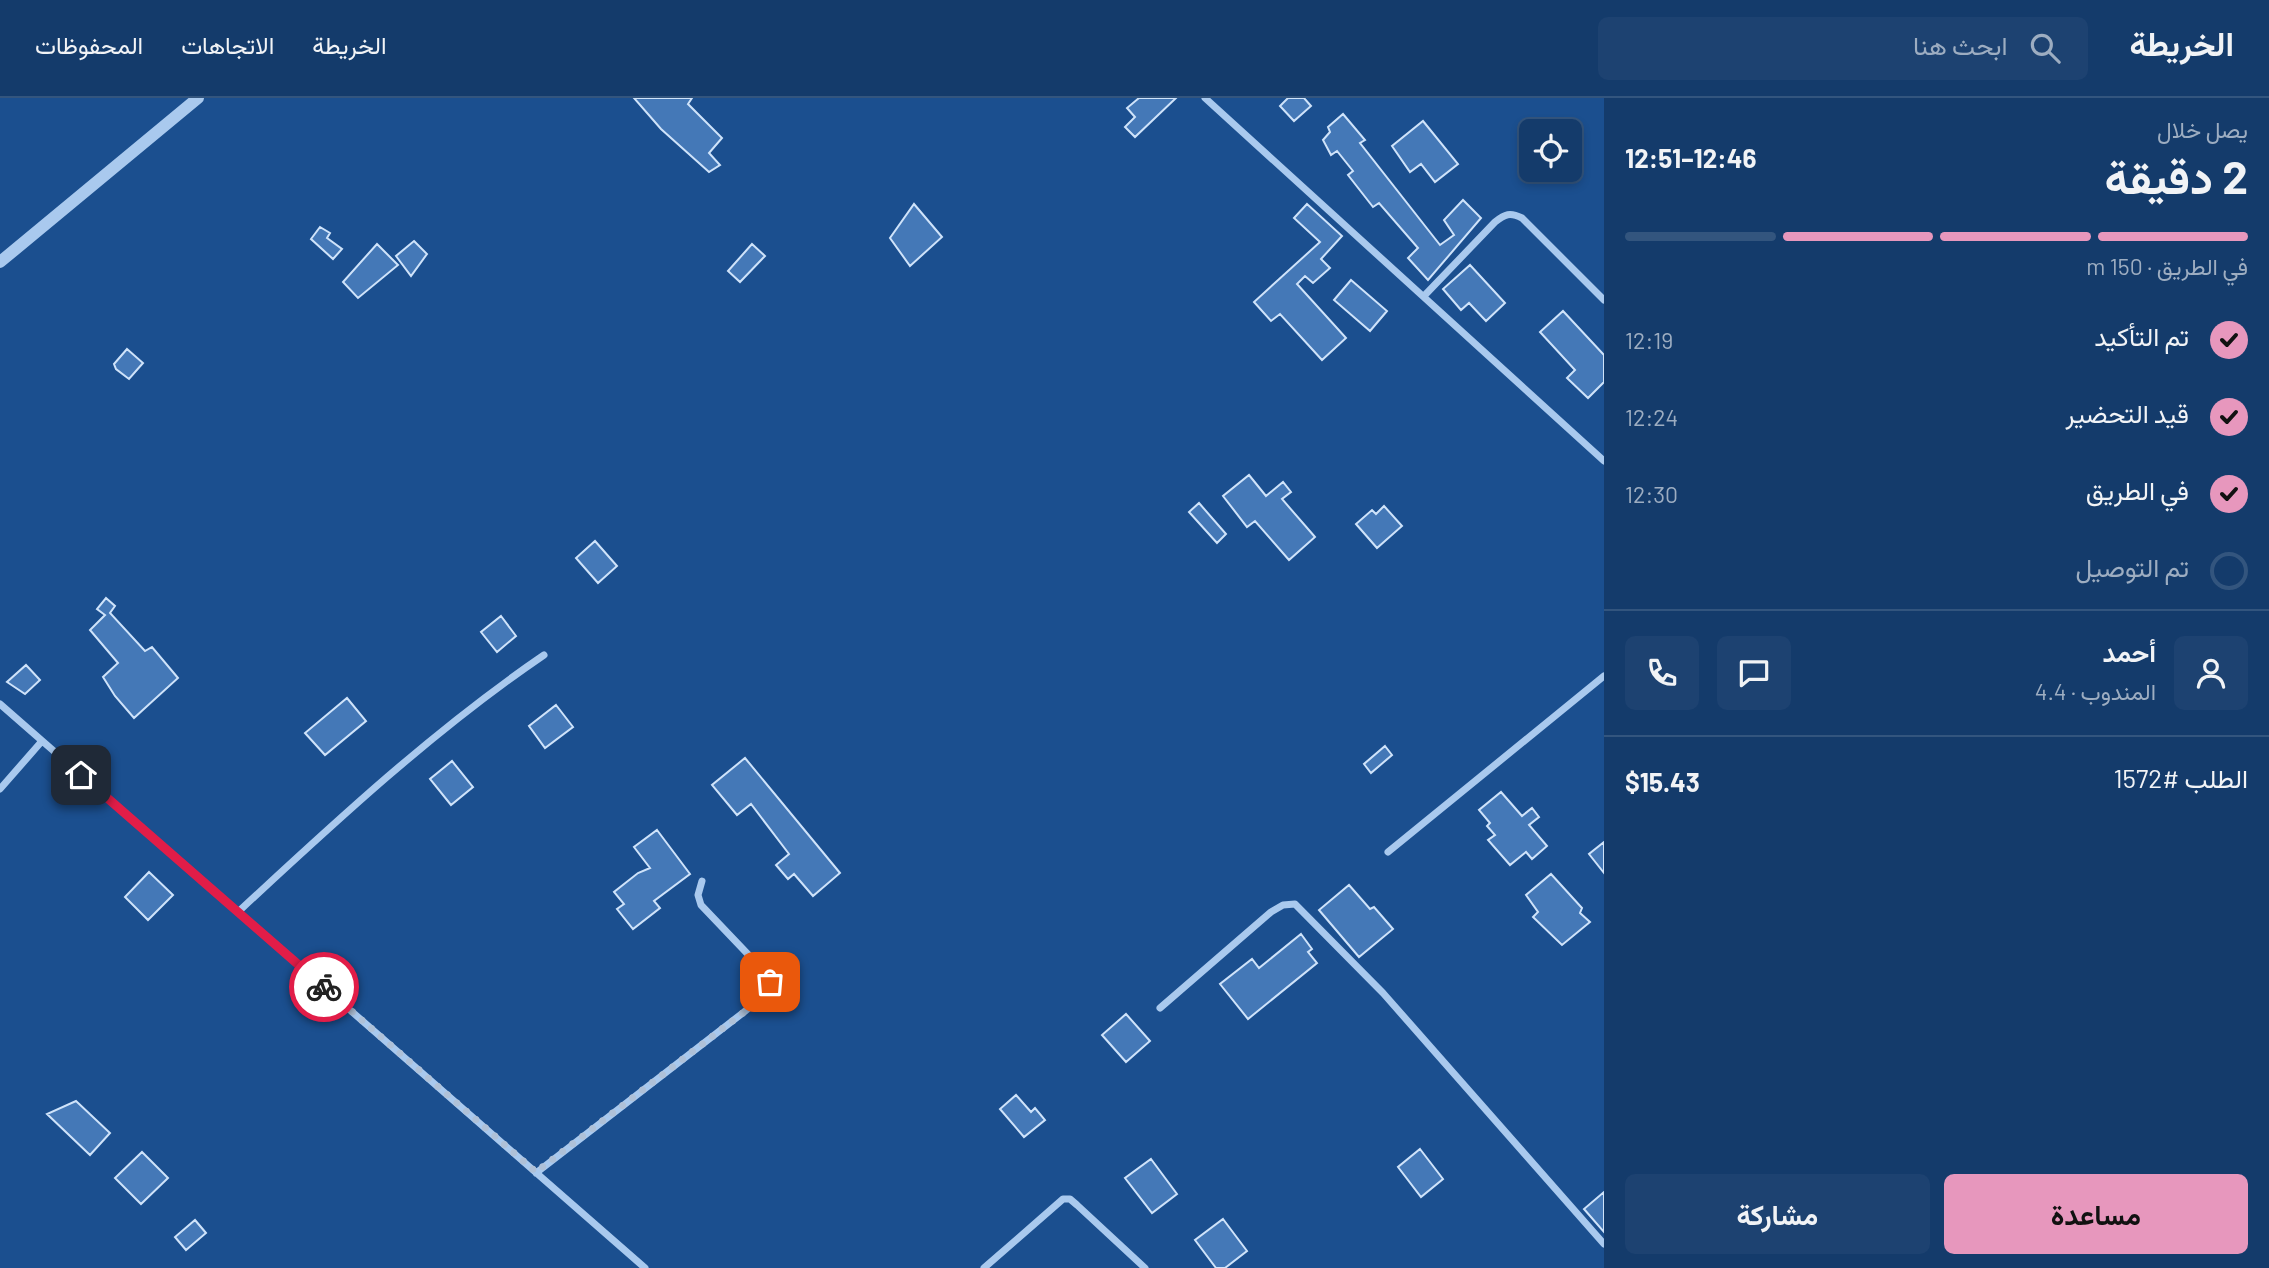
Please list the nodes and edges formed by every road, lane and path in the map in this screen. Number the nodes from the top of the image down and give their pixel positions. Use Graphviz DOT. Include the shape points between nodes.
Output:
graph roads {
  1 [pos="198,98"];
  2 [pos="1205,98"];
  3 [pos="0,262"];
  4 [pos="1424,296"];
  5 [pos="1604,300"];
  6 [pos="1604,461"];
  7 [pos="544,655"];
  8 [pos="1604,676"];
  9 [pos="0,704"];
  10 [pos="42,741"];
  11 [pos="0,789"];
  12 [pos="1388,852"];
  13 [pos="702,881"];
  14 [pos="237,912"];
  15 [pos="1160,1008"];
  16 [pos="536,1172"];
  17 [pos="1604,1244"];
  18 [pos="645,1268"];
  19 [pos="984,1268"];
  20 [pos="1144,1268"];
  1 -- 3 [label="street"];
  2 -- 4 [label="street"];
  4 -- 5 [label="street" via="1495,222 1513,214"];
  4 -- 6 [label="street"];
  7 -- 14 [label="street" via="345,813"];
  8 -- 12 [label="street"];
  9 -- 10 [label="street"];
  10 -- 11 [label="street"];
  10 -- 14 [label="street"];
  13 -- 16 [label="street" via="701,905 763,970 770,982 768,988 744,1012"];
  14 -- 16 [label="street"];
  15 -- 17 [label="street" via="1271,912 1295,904 1383,993"];
  16 -- 18 [label="street"];
  19 -- 20 [label="street" via="1063,1199 1070,1199"];
}
